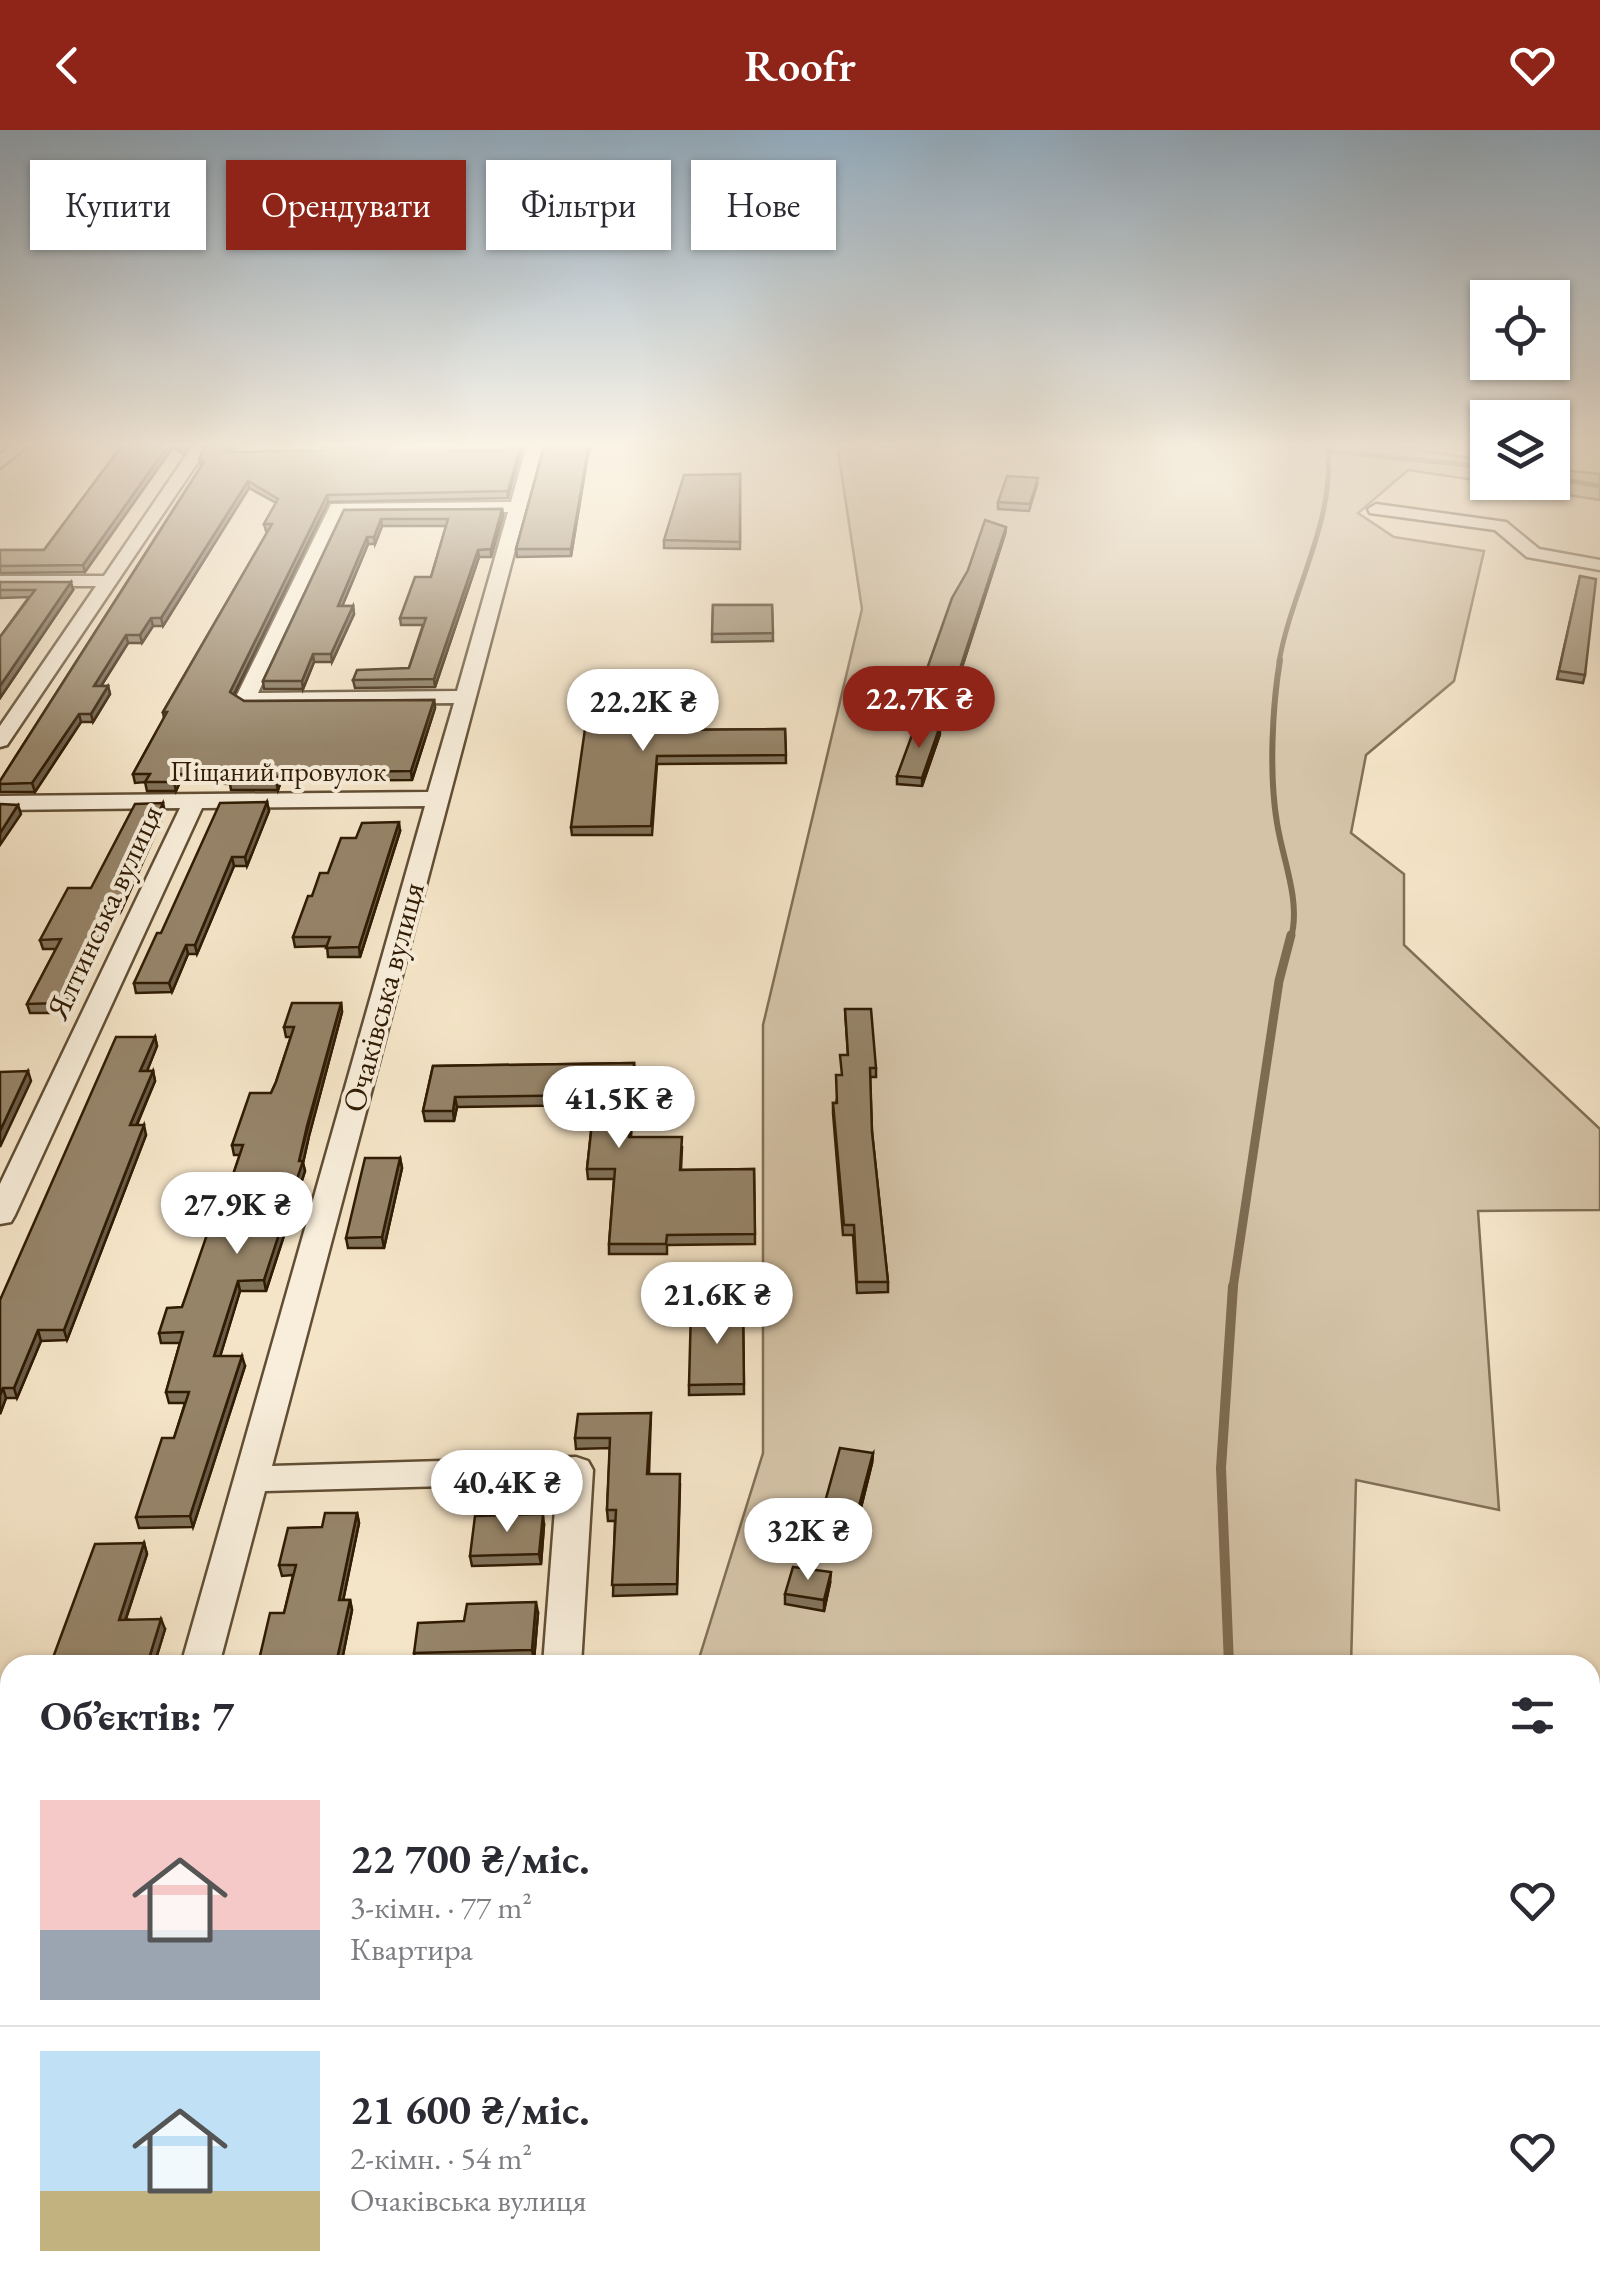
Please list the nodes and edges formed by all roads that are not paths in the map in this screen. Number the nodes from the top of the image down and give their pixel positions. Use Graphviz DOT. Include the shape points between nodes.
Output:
graph roads {
  1 [pos="133,545"];
  2 [pos="319,545"];
  3 [pos="508,545"];
  4 [pos="1515,545"];
  5 [pos="1600,565"];
  6 [pos="109,581"];
  7 [pos="0,582"];
  8 [pos="466,697"];
  9 [pos="0,741"];
  10 [pos="438,800"];
  11 [pos="194,802"];
  12 [pos="0,803"];
  13 [pos="0,1215"];
  14 [pos="251,1479"];
  15 [pos="203,1655"];
  16 [pos="563,1655"];
  1 -- 6 [label="street"];
  2 -- 8 [label="street" via="245,699"];
  3 -- 8 [label="street, Очаківська вулиця"];
  4 -- 5 [label="street"];
  6 -- 7 [label="street"];
  6 -- 9 [label="street"];
  8 -- 10 [label="street, Очаківська вулиця"];
  10 -- 11 [label="street, Піщаний провулок"];
  10 -- 14 [label="street, Очаківська вулиця"];
  11 -- 12 [label="street, Піщаний провулок"];
  11 -- 13 [label="street, Ялтинська вулиця"];
  14 -- 15 [label="street, Очаківська вулиця"];
  14 -- 16 [label="street" via="576,1470"];
}
